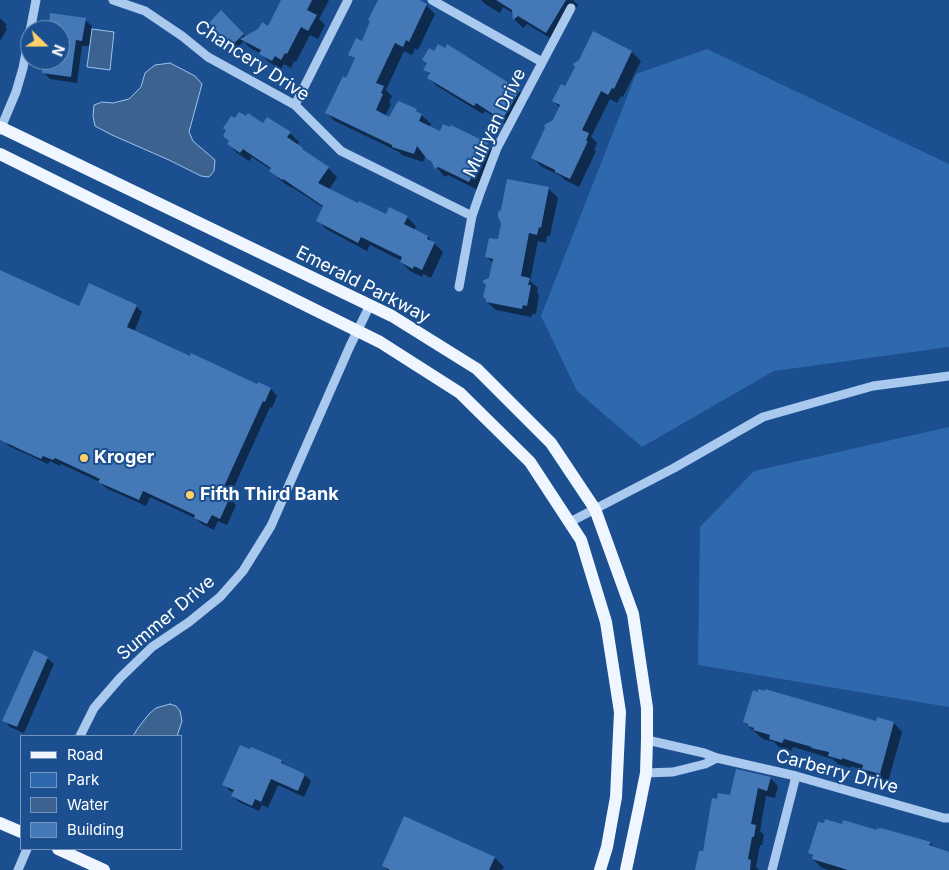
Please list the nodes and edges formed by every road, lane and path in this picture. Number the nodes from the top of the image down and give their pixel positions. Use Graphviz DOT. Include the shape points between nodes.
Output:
graph roads {
  1 [pos="36,0"];
  2 [pos="113,0"];
  3 [pos="348,0"];
  4 [pos="432,0"];
  5 [pos="571,8"];
  6 [pos="542,62"];
  7 [pos="295,105"];
  8 [pos="0,128"];
  9 [pos="0,154"];
  10 [pos="472,216"];
  11 [pos="458,287"];
  12 [pos="370,305"];
  13 [pos="357,331"];
  14 [pos="949,376"];
  15 [pos="595,509"];
  16 [pos="570,522"];
  17 [pos="80,735"];
  18 [pos="647,740"];
  19 [pos="717,758"];
  20 [pos="646,773"];
  21 [pos="796,776"];
  22 [pos="949,818"];
  23 [pos="0,823"];
  24 [pos="20,832"];
  25 [pos="27,850"];
  26 [pos="60,850"];
  27 [pos="18,870"];
  28 [pos="104,870"];
  29 [pos="600,870"];
  30 [pos="626,870"];
  31 [pos="772,870"];
  1 -- 8 [label="street" via="16,92"];
  2 -- 7 [label="street, Chancery Drive" via="145,11 208,57"];
  3 -- 7 [label="street"];
  4 -- 6 [label="street"];
  5 -- 6 [label="street, Mulryan Drive"];
  6 -- 10 [label="street, Mulryan Drive" via="497,148"];
  7 -- 10 [label="street, Chancery Drive" via="341,151"];
  8 -- 12 [label="main road, Emerald Parkway"];
  9 -- 13 [label="main road"];
  10 -- 11 [label="street, Mulryan Drive"];
  12 -- 13 [label="street, Summer Drive"];
  12 -- 15 [label="main road, Emerald Parkway" via="477,368 551,443"];
  13 -- 16 [label="main road" via="460,393 530,462"];
  13 -- 17 [label="street, Summer Drive" via="271,526 243,571 220,597 152,647 120,678 94,708"];
  14 -- 15 [label="street" via="873,386 763,417"];
  15 -- 16 [label="street"];
  15 -- 18 [label="main road, Emerald Parkway" via="633,614 647,708"];
  16 -- 29 [label="main road" via="582,540 606,622 620,712 616,797 608,847"];
  18 -- 19 [label="street, Carberry Drive"];
  18 -- 20 [label="main road, Emerald Parkway"];
  19 -- 20 [label="street" via="673,772"];
  19 -- 21 [label="street, Carberry Drive"];
  20 -- 30 [label="main road, Emerald Parkway"];
  21 -- 22 [label="street, Carberry Drive"];
  21 -- 31 [label="street"];
  23 -- 24 [label="main road"];
  25 -- 27 [label="street"];
  26 -- 28 [label="main road"];
}
